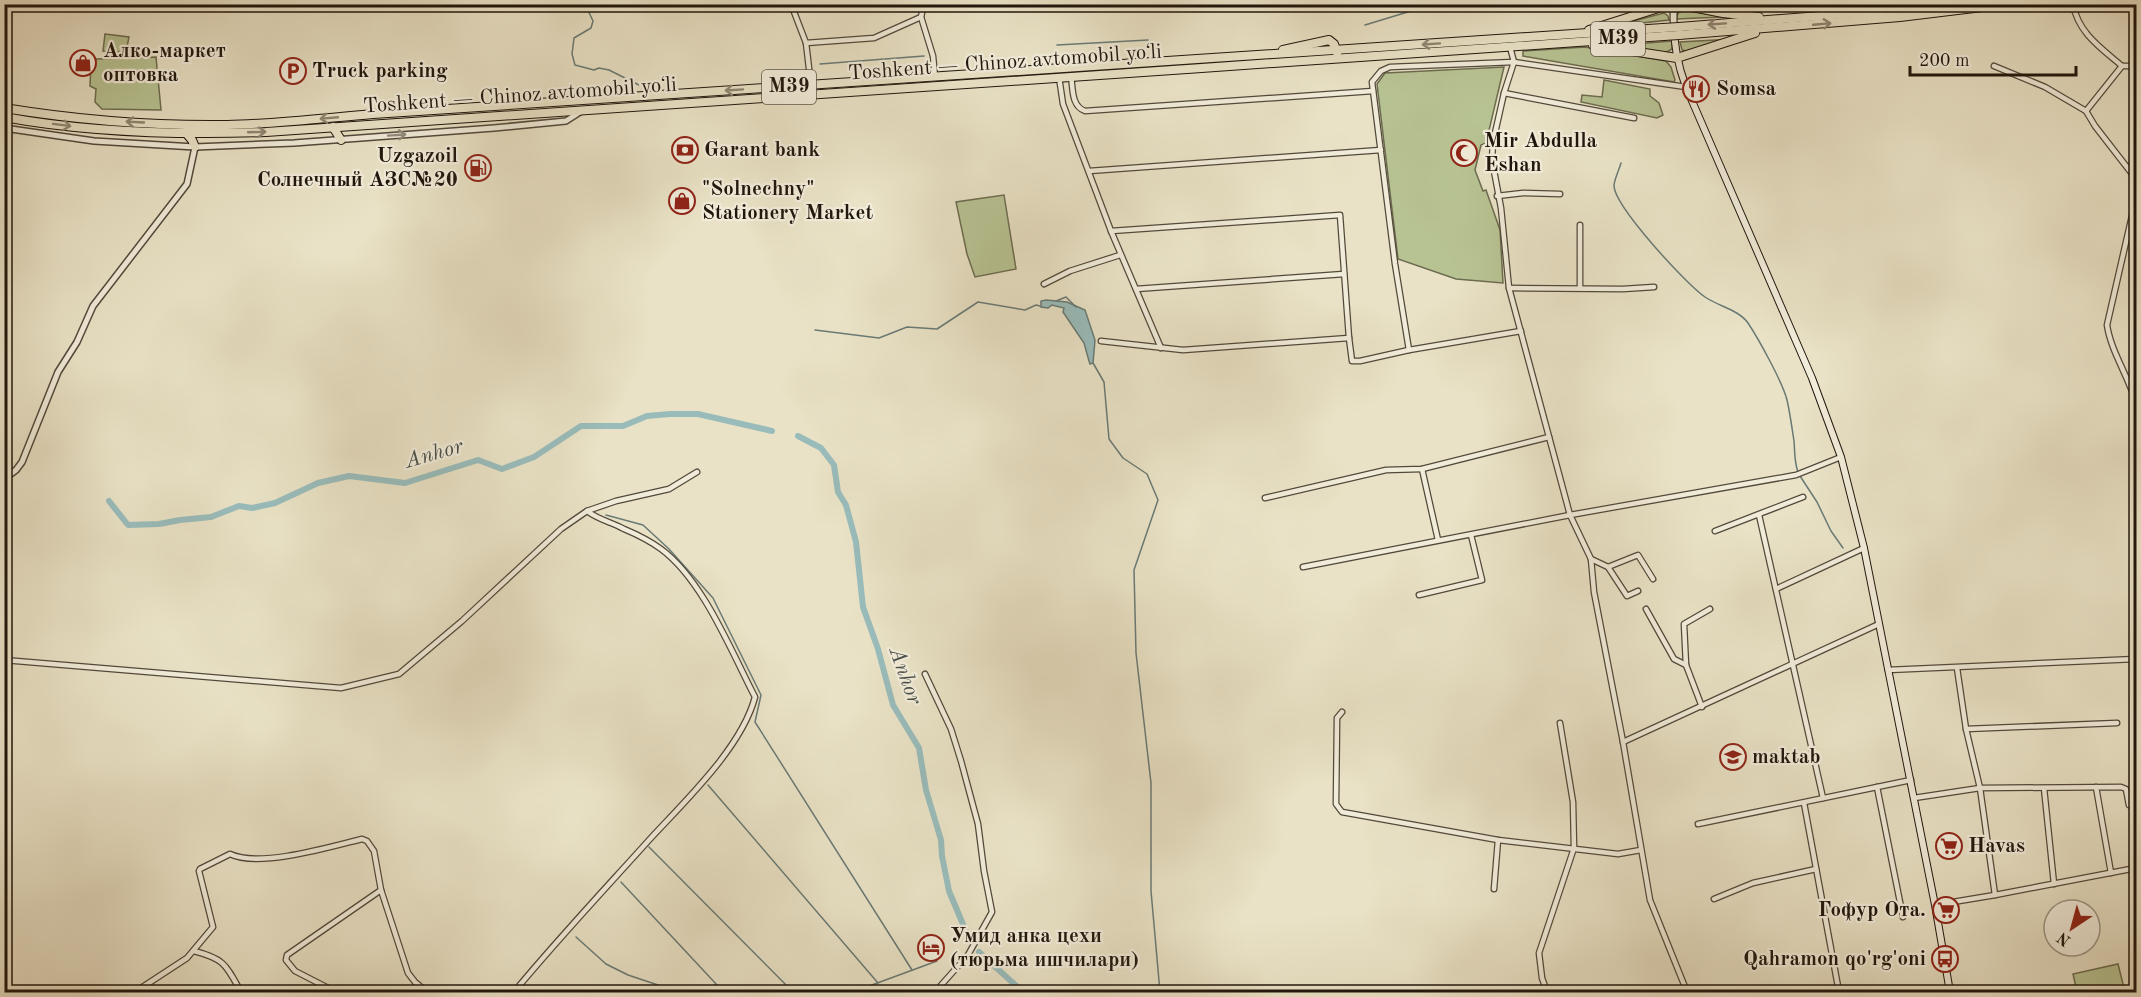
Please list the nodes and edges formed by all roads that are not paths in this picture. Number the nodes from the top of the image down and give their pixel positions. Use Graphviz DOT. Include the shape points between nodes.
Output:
graph roads {
  1 [pos="791,4"];
  2 [pos="924,4"];
  3 [pos="1942,4"];
  4 [pos="2007,4"];
  5 [pos="2073,4"];
  6 [pos="1672,5"];
  7 [pos="921,17"];
  8 [pos="1782,19"];
  9 [pos="1783,28"];
  10 [pos="1679,31"];
  11 [pos="1573,38"];
  12 [pos="806,43"];
  13 [pos="1509,46"];
  14 [pos="1337,50"];
  15 [pos="1320,55"];
  16 [pos="1246,56"];
  17 [pos="1393,56"];
  18 [pos="1332,58"];
  19 [pos="1677,58"];
  20 [pos="1514,62"];
  21 [pos="1994,66"];
  22 [pos="2122,66"];
  23 [pos="2136,66"];
  24 [pos="1390,67"];
  25 [pos="1059,76"];
  26 [pos="1071,76"];
  27 [pos="935,77"];
  28 [pos="811,85"];
  29 [pos="1686,87"];
  30 [pos="1373,91"];
  31 [pos="1504,93"];
  32 [pos="4,108"];
  33 [pos="446,110"];
  34 [pos="584,110"];
  35 [pos="2086,111"];
  36 [pos="4,117"];
  37 [pos="1634,118"];
  38 [pos="440,120"];
  39 [pos="4,128"];
  40 [pos="333,128"];
  41 [pos="438,132"];
  42 [pos="186,133"];
  43 [pos="341,140"];
  44 [pos="195,147"];
  45 [pos="1381,150"];
  46 [pos="1089,171"];
  47 [pos="1560,194"];
  48 [pos="1497,196"];
  49 [pos="2135,198"];
  50 [pos="1580,225"];
  51 [pos="1111,231"];
  52 [pos="1120,255"];
  53 [pos="1344,274"];
  54 [pos="1044,284"];
  55 [pos="1654,287"];
  56 [pos="1509,288"];
  57 [pos="1580,288"];
  58 [pos="1136,289"];
  59 [pos="1521,331"];
  60 [pos="1349,338"];
  61 [pos="1101,340"];
  62 [pos="1161,348"];
  63 [pos="1409,350"];
  64 [pos="2136,403"];
  65 [pos="1549,437"];
  66 [pos="1841,457"];
  67 [pos="1422,469"];
  68 [pos="697,472"];
  69 [pos="4,479"];
  70 [pos="1803,497"];
  71 [pos="1265,498"];
  72 [pos="587,511"];
  73 [pos="1759,514"];
  74 [pos="1570,515"];
  75 [pos="1715,531"];
  76 [pos="1471,535"];
  77 [pos="1438,540"];
  78 [pos="1864,548"];
  79 [pos="1591,559"];
  80 [pos="1303,567"];
  81 [pos="1608,567"];
  82 [pos="1653,579"];
  83 [pos="1776,589"];
  84 [pos="1638,591"];
  85 [pos="1419,595"];
  86 [pos="1646,609"];
  87 [pos="1710,609"];
  88 [pos="1879,624"];
  89 [pos="2136,659"];
  90 [pos="4,660"];
  91 [pos="1686,665"];
  92 [pos="1792,665"];
  93 [pos="1957,668"];
  94 [pos="1888,670"];
  95 [pos="925,674"];
  96 [pos="1702,707"];
  97 [pos="1342,712"];
  98 [pos="1560,723"];
  99 [pos="2117,723"];
  100 [pos="1966,729"];
  101 [pos="1623,742"];
  102 [pos="1911,780"];
  103 [pos="1877,787"];
  104 [pos="2096,787"];
  105 [pos="1980,788"];
  106 [pos="2044,788"];
  107 [pos="1823,798"];
  108 [pos="1914,798"];
  109 [pos="1804,803"];
  110 [pos="2136,808"];
  111 [pos="1698,824"];
  112 [pos="1498,840"];
  113 [pos="1574,848"];
  114 [pos="1641,850"];
  115 [pos="2136,868"];
  116 [pos="1816,869"];
  117 [pos="2111,873"];
  118 [pos="2054,884"];
  119 [pos="1494,889"];
  120 [pos="381,890"];
  121 [pos="1995,895"];
  122 [pos="1714,899"];
  123 [pos="1935,905"];
  124 [pos="1903,917"];
  125 [pos="194,951"];
  126 [pos="135,993"];
  127 [pos="241,993"];
  128 [pos="336,993"];
  129 [pos="427,993"];
  130 [pos="514,993"];
  131 [pos="935,993"];
  132 [pos="1547,993"];
  133 [pos="1687,993"];
  134 [pos="1839,993"];
  135 [pos="1950,993"];
  1 -- 12 [label="street"];
  2 -- 7 [label="street"];
  3 -- 8 [label="highway, Toshkent — Chinoz avtomobil yoʻli / M39"];
  9 -- 4 [label="highway, Toshkent — Chinoz avtomobil yoʻli / M39, one-way"];
  5 -- 22 [label="street" via="2083,31"];
  6 -- 8 [label="highway"];
  6 -- 11 [label="highway"];
  6 -- 19 [label="main road"];
  7 -- 12 [label="street" via="874,38"];
  7 -- 27 [label="street"];
  8 -- 10 [label="highway, Toshkent — Chinoz avtomobil yoʻli / M39, one-way"];
  9 -- 10 [label="highway, Toshkent — Chinoz avtomobil yoʻli / M39"];
  9 -- 19 [label="highway"];
  10 -- 11 [label="highway, Toshkent — Chinoz avtomobil yoʻli / M39, bridge"];
  11 -- 13 [label="highway, Toshkent — Chinoz avtomobil yoʻli / M39"];
  11 -- 14 [label="highway, Toshkent — Chinoz avtomobil yoʻli / M39, one-way"];
  11 -- 19 [label="highway"];
  12 -- 28 [label="street"];
  13 -- 17 [label="highway, Toshkent — Chinoz avtomobil yoʻli / M39"];
  13 -- 20 [label="street"];
  14 -- 15 [label="highway, Toshkent — Chinoz avtomobil yoʻli / M39"];
  14 -- 16 [label="highway" via="1329,40"];
  14 -- 18 [label="highway"];
  15 -- 16 [label="highway, Toshkent — Chinoz avtomobil yoʻli / M39"];
  15 -- 18 [label="highway, Toshkent — Chinoz avtomobil yoʻli / M39"];
  15 -- 26 [label="highway, Toshkent — Chinoz avtomobil yoʻli / M39"];
  16 -- 27 [label="highway, Toshkent — Chinoz avtomobil yoʻli / M39"];
  17 -- 18 [label="highway, Toshkent — Chinoz avtomobil yoʻli / M39"];
  17 -- 24 [label="street"];
  19 -- 29 [label="main road"];
  20 -- 24 [label="street"];
  20 -- 29 [label="street"];
  20 -- 31 [label="street"];
  21 -- 35 [label="street" via="2045,87"];
  22 -- 23 [label="street"];
  22 -- 35 [label="street"];
  24 -- 30 [label="street" via="1372,82"];
  25 -- 26 [label="highway, Toshkent — Chinoz avtomobil yoʻli / M39"];
  25 -- 34 [label="highway, Toshkent — Chinoz avtomobil yoʻli / M39"];
  25 -- 46 [label="street" via="1063,104"];
  26 -- 30 [label="street" via="1078,109 1085,111"];
  27 -- 28 [label="highway, Toshkent — Chinoz avtomobil yoʻli / M39"];
  28 -- 33 [label="highway, Toshkent — Chinoz avtomobil yoʻli / M39, one-way"];
  29 -- 66 [label="main road" via="1812,378"];
  30 -- 45 [label="street"];
  31 -- 37 [label="street"];
  31 -- 48 [label="street" via="1493,142"];
  33 -- 32 [label="highway, Toshkent — Chinoz avtomobil yoʻli / M39, one-way" via="226,125 107,120"];
  33 -- 38 [label="highway"];
  34 -- 38 [label="highway, Toshkent — Chinoz avtomobil yoʻli / M39"];
  34 -- 41 [label="street, M39" via="566,121"];
  35 -- 49 [label="street" via="2133,175"];
  36 -- 42 [label="highway, Toshkent — Chinoz avtomobil yoʻli / M39, one-way" via="100,129"];
  38 -- 40 [label="highway, Toshkent — Chinoz avtomobil yoʻli / M39"];
  38 -- 41 [label="street"];
  39 -- 44 [label="street, M39" via="94,141"];
  42 -- 40 [label="highway, Toshkent — Chinoz avtomobil yoʻli / M39, one-way"];
  40 -- 43 [label="highway"];
  43 -- 41 [label="street, M39, one-way"];
  42 -- 44 [label="highway"];
  43 -- 44 [label="street, M39"];
  44 -- 69 [label="street" via="187,184 95,302 58,372 22,462"];
  45 -- 46 [label="street"];
  45 -- 63 [label="street"];
  46 -- 51 [label="street"];
  47 -- 48 [label="street"];
  48 -- 56 [label="street"];
  49 -- 64 [label="street" via="2107,325"];
  50 -- 57 [label="street"];
  51 -- 52 [label="street"];
  51 -- 53 [label="street" via="1340,215"];
  52 -- 54 [label="street"];
  52 -- 58 [label="street"];
  53 -- 58 [label="street"];
  53 -- 60 [label="street"];
  55 -- 57 [label="street"];
  56 -- 57 [label="street"];
  56 -- 59 [label="street"];
  58 -- 62 [label="street"];
  59 -- 63 [label="street"];
  59 -- 65 [label="street"];
  60 -- 62 [label="street" via="1183,350"];
  60 -- 63 [label="street" via="1354,362"];
  61 -- 62 [label="street"];
  65 -- 67 [label="street"];
  65 -- 74 [label="street"];
  66 -- 74 [label="street" via="1796,475"];
  66 -- 78 [label="main road"];
  67 -- 71 [label="street" via="1386,470"];
  67 -- 77 [label="street"];
  68 -- 72 [label="street" via="669,489"];
  70 -- 73 [label="street"];
  72 -- 90 [label="street" via="561,529 399,674 341,688"];
  72 -- 130 [label="street" via="660,549 676,563 704,599 755,697 735,741"];
  73 -- 75 [label="street"];
  73 -- 83 [label="street"];
  74 -- 76 [label="street"];
  74 -- 79 [label="street"];
  76 -- 77 [label="street"];
  76 -- 85 [label="street" via="1482,580"];
  77 -- 80 [label="street"];
  78 -- 83 [label="street"];
  78 -- 88 [label="main road"];
  79 -- 81 [label="street"];
  79 -- 101 [label="street"];
  81 -- 82 [label="street" via="1638,555"];
  81 -- 84 [label="street" via="1627,596"];
  83 -- 92 [label="street"];
  86 -- 91 [label="street" via="1674,659"];
  87 -- 91 [label="street" via="1684,624"];
  88 -- 92 [label="street"];
  88 -- 94 [label="main road"];
  89 -- 93 [label="street"];
  91 -- 96 [label="street"];
  92 -- 96 [label="street"];
  92 -- 107 [label="street"];
  93 -- 94 [label="street"];
  93 -- 100 [label="street"];
  94 -- 102 [label="main road"];
  95 -- 131 [label="street" via="951,729 964,772 978,824 992,912 968,956"];
  96 -- 101 [label="street"];
  97 -- 112 [label="street" via="1337,718 1336,804 1342,812"];
  98 -- 113 [label="street" via="1573,802"];
  99 -- 100 [label="street"];
  100 -- 105 [label="street"];
  101 -- 114 [label="street"];
  102 -- 103 [label="street"];
  102 -- 108 [label="main road"];
  103 -- 107 [label="street"];
  103 -- 124 [label="street"];
  104 -- 106 [label="street"];
  104 -- 110 [label="street" via="2124,787 2129,805"];
  104 -- 117 [label="street"];
  105 -- 106 [label="street"];
  105 -- 108 [label="street"];
  105 -- 121 [label="street"];
  106 -- 118 [label="street"];
  107 -- 109 [label="street"];
  108 -- 123 [label="main road"];
  109 -- 111 [label="street"];
  109 -- 116 [label="street"];
  112 -- 113 [label="street"];
  112 -- 119 [label="street"];
  113 -- 114 [label="street" via="1618,854"];
  113 -- 132 [label="street" via="1539,953"];
  114 -- 133 [label="street" via="1650,900"];
  115 -- 117 [label="street"];
  116 -- 122 [label="street" via="1753,883"];
  116 -- 134 [label="street"];
  117 -- 118 [label="street"];
  118 -- 121 [label="street"];
  120 -- 125 [label="street" via="374,851 364,839 268,858 248,859 230,854 199,871 213,927"];
  120 -- 128 [label="street" via="287,955 286,960 295,971"];
  120 -- 129 [label="street" via="408,973"];
  121 -- 123 [label="street"];
  123 -- 135 [label="main road"];
  125 -- 126 [label="street"];
  125 -- 127 [label="street" via="225,965"];
}
